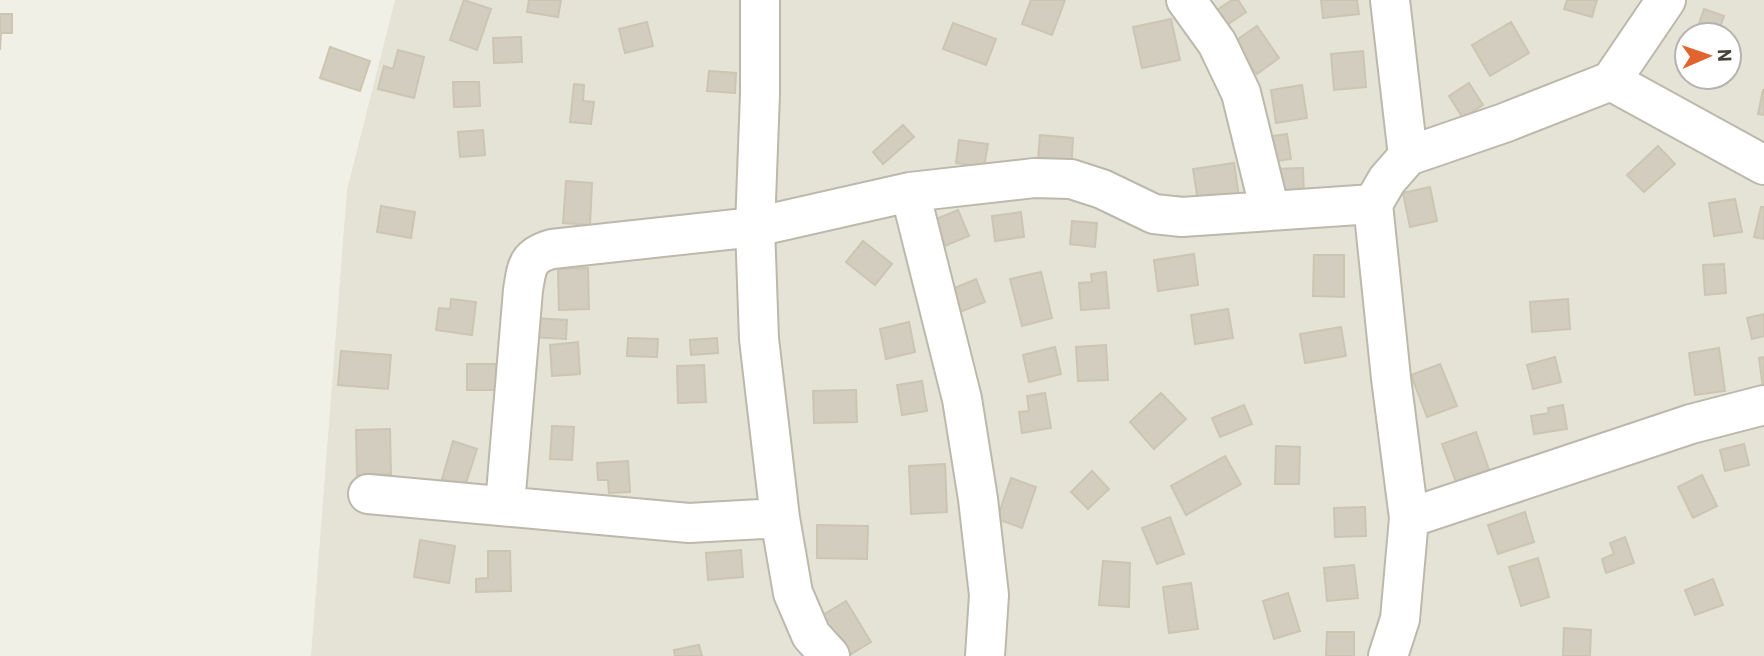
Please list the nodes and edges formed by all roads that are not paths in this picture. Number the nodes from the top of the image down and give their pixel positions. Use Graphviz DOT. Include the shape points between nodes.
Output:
graph roads {
  1 [pos="760,0"];
  2 [pos="1186,0"];
  3 [pos="1390,0"];
  4 [pos="1666,0"];
  5 [pos="1611,80"];
  6 [pos="1408,156"];
  7 [pos="1764,165"];
  8 [pos="910,192"];
  9 [pos="1373,204"];
  10 [pos="1270,211"];
  11 [pos="755,227"];
  12 [pos="1764,405"];
  13 [pos="368,494"];
  14 [pos="505,505"];
  15 [pos="780,518"];
  16 [pos="1409,518"];
  17 [pos="830,656"];
  18 [pos="985,656"];
  19 [pos="1388,656"];
  1 -- 11 [label="street"];
  2 -- 10 [label="street" via="1217,43 1241,93"];
  3 -- 6 [label="street"];
  4 -- 5 [label="street"];
  5 -- 6 [label="street"];
  5 -- 7 [label="street"];
  6 -- 9 [label="street"];
  8 -- 10 [label="street" via="1071,178 1154,214 1182,217"];
  8 -- 11 [label="street"];
  8 -- 18 [label="street" via="962,399 989,595"];
  9 -- 10 [label="street"];
  9 -- 16 [label="street"];
  11 -- 14 [label="street" via="536,254 527,266 523,290"];
  11 -- 15 [label="street" via="759,339"];
  12 -- 16 [label="street" via="1691,424"];
  13 -- 14 [label="street"];
  14 -- 15 [label="street" via="689,523"];
  15 -- 17 [label="street" via="793,593 811,635"];
  16 -- 19 [label="street" via="1400,619"];
}
